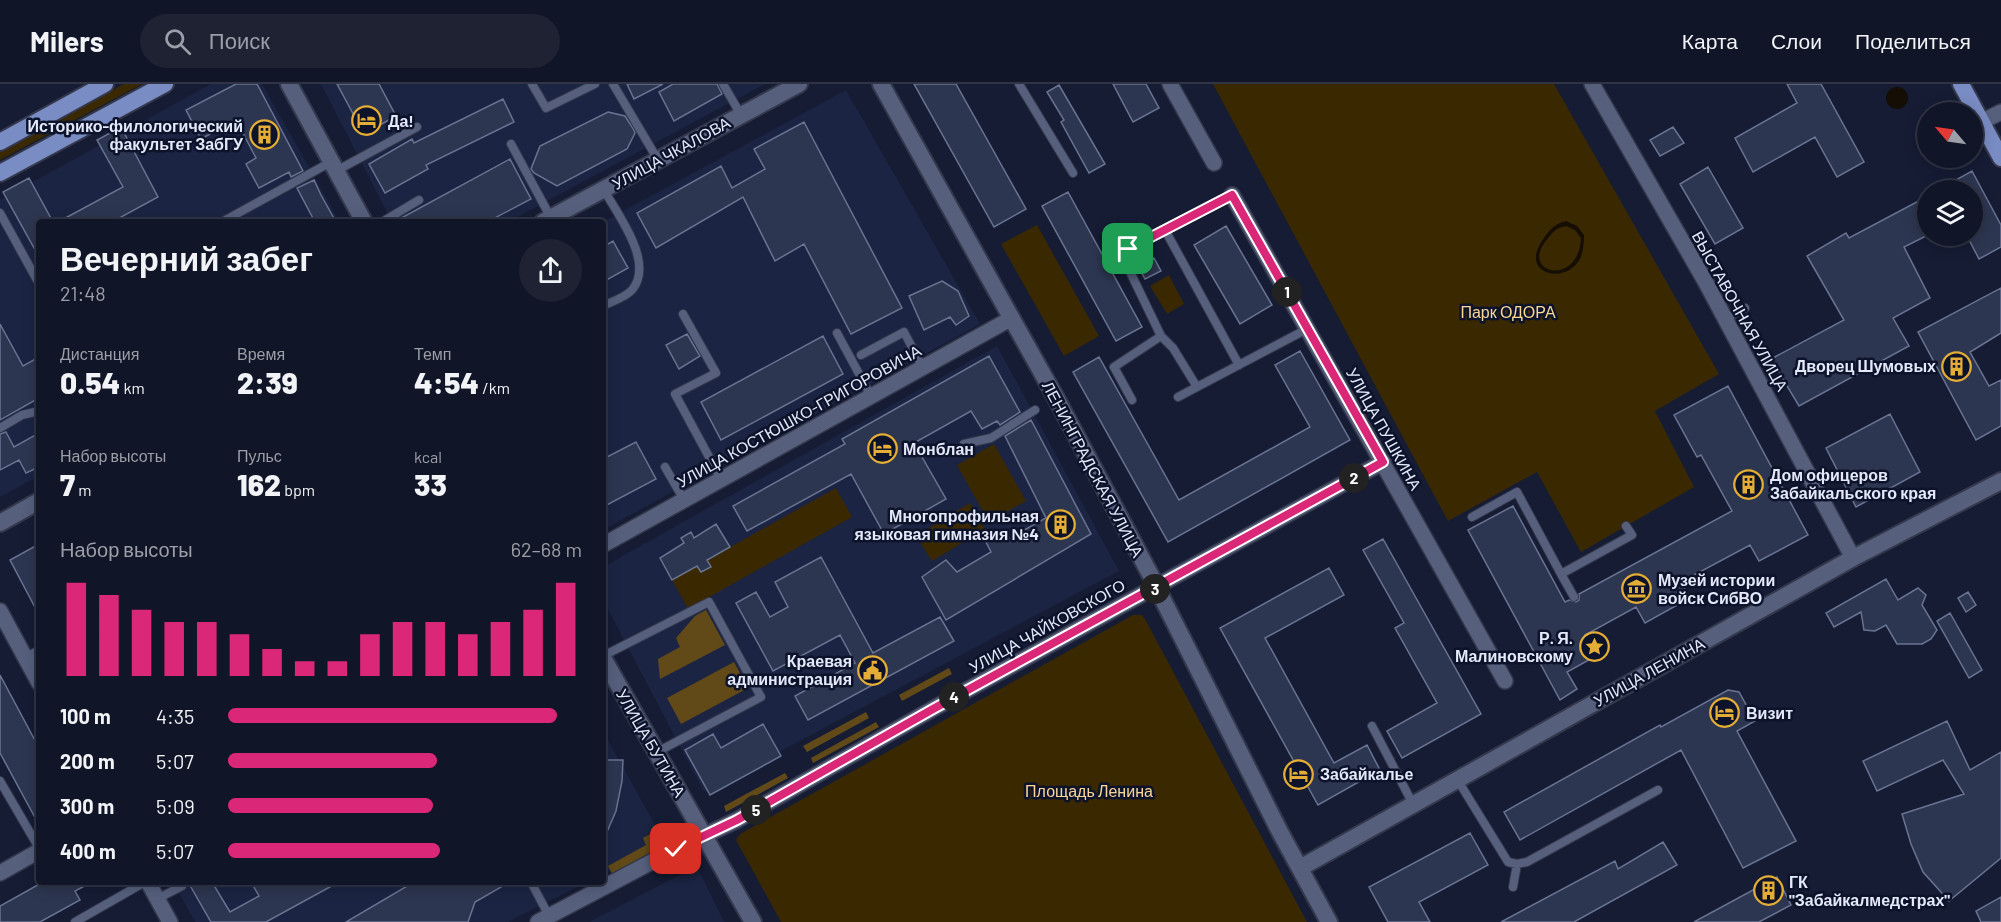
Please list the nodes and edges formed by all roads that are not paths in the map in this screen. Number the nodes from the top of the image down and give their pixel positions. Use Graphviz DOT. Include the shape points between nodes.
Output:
graph roads {
  1 [pos="105,84"];
  2 [pos="165,84"];
  3 [pos="289,84"];
  4 [pos="532,84"];
  5 [pos="595,84"];
  6 [pos="613,84"];
  7 [pos="723,84"];
  8 [pos="880,84"];
  9 [pos="1019,84"];
  10 [pos="1170,84"];
  11 [pos="1592,84"];
  12 [pos="1961,84"];
  13 [pos="791,86"];
  14 [pos="1971,102"];
  15 [pos="2001,112"];
  16 [pos="741,115"];
  17 [pos="1983,121"];
  18 [pos="1983,124"];
  19 [pos="417,128"];
  20 [pos="0,142"];
  21 [pos="511,144"];
  22 [pos="2001,158"];
  23 [pos="658,160"];
  24 [pos="1214,163"];
  25 [pos="334,166"];
  26 [pos="0,173"];
  27 [pos="1073,173"];
  28 [pos="604,190"];
  29 [pos="1232,195"];
  30 [pos="420,200"];
  31 [pos="0,213"];
  32 [pos="228,219"];
  33 [pos="362,219"];
  34 [pos="387,219"];
  35 [pos="547,219"];
  36 [pos="549,219"];
  37 [pos="1165,230"];
  38 [pos="36,278"];
  39 [pos="606,304"];
  40 [pos="1745,308"];
  41 [pos="683,314"];
  42 [pos="1012,318"];
  43 [pos="1725,319"];
  44 [pos="1307,329"];
  45 [pos="837,333"];
  46 [pos="1161,336"];
  47 [pos="861,356"];
  48 [pos="1239,365"];
  49 [pos="923,368"];
  50 [pos="1197,387"];
  51 [pos="871,396"];
  52 [pos="1178,397"];
  53 [pos="1132,400"];
  54 [pos="1035,410"];
  55 [pos="36,412"];
  56 [pos="0,428"];
  57 [pos="964,444"];
  58 [pos="1383,462"];
  59 [pos="665,467"];
  60 [pos="722,479"];
  61 [pos="2001,481"];
  62 [pos="684,500"];
  63 [pos="36,503"];
  64 [pos="1472,517"];
  65 [pos="0,523"];
  66 [pos="1626,526"];
  67 [pos="606,543"];
  68 [pos="1853,558"];
  69 [pos="1561,574"];
  70 [pos="1155,589"];
  71 [pos="1574,597"];
  72 [pos="1,616"];
  73 [pos="36,652"];
  74 [pos="606,655"];
  75 [pos="25,657"];
  76 [pos="606,662"];
  77 [pos="36,677"];
  78 [pos="1505,681"];
  79 [pos="1372,726"];
  80 [pos="656,752"];
  81 [pos="1457,780"];
  82 [pos="0,781"];
  83 [pos="1658,790"];
  84 [pos="1413,804"];
  85 [pos="704,835"];
  86 [pos="36,845"];
  87 [pos="36,852"];
  88 [pos="1517,864"];
  89 [pos="1300,868"];
  90 [pos="0,873"];
  91 [pos="141,885"];
  92 [pos="148,885"];
  93 [pos="532,885"];
  94 [pos="182,886"];
  95 [pos="1513,887"];
  96 [pos="157,898"];
  97 [pos="544,919"];
  98 [pos="75,922"];
  99 [pos="170,922"];
  100 [pos="753,922"];
  101 [pos="1329,922"];
  1 -- 20 [label="main road"];
  2 -- 26 [label="main road"];
  3 -- 25 [label="main road"];
  4 -- 5 [label="lane" via="546,108"];
  6 -- 23 [label="lane"];
  7 -- 16 [label="lane"];
  8 -- 42 [label="main road, ЛЕНИНГРАДСКАЯ УЛИЦА"];
  9 -- 27 [label="lane"];
  10 -- 24 [label="street"];
  11 -- 43 [label="street, ВЫСТАВОЧНАЯ УЛИЦА"];
  12 -- 14 [label="main road"];
  13 -- 16 [label="main road, УЛИЦА ЧКАЛОВА"];
  15 -- 17 [label="street"];
  16 -- 23 [label="main road, УЛИЦА ЧКАЛОВА"];
  18 -- 22 [label="main road"];
  19 -- 25 [label="lane"];
  21 -- 35 [label="lane"];
  23 -- 28 [label="main road, УЛИЦА ЧКАЛОВА"];
  25 -- 32 [label="lane"];
  25 -- 33 [label="main road"];
  28 -- 36 [label="main road, УЛИЦА ЧКАЛОВА"];
  28 -- 39 [label="lane" via="640,256 638,279 632,291"];
  29 -- 37 [label="lane"];
  29 -- 44 [label="street, УЛИЦА ПУШКИНА"];
  30 -- 34 [label="lane"];
  31 -- 38 [label="lane"];
  37 -- 46 [label="lane" via="1121,254"];
  37 -- 48 [label="lane"];
  40 -- 43 [label="lane"];
  41 -- 60 [label="lane" via="716,373 675,394"];
  42 -- 49 [label="street, УЛИЦА КОСТЮШКО-ГРИГОРОВИЧА"];
  42 -- 70 [label="main road, ЛЕНИНГРАДСКАЯ УЛИЦА"];
  43 -- 68 [label="street, ВЫСТАВОЧНАЯ УЛИЦА"];
  44 -- 48 [label="lane"];
  44 -- 58 [label="street, УЛИЦА ПУШКИНА"];
  45 -- 51 [label="lane"];
  46 -- 50 [label="lane"];
  46 -- 53 [label="lane" via="1114,367"];
  47 -- 49 [label="lane" via="904,332"];
  48 -- 50 [label="lane"];
  49 -- 51 [label="street, УЛИЦА КОСТЮШКО-ГРИГОРОВИЧА"];
  50 -- 52 [label="lane"];
  51 -- 60 [label="street, УЛИЦА КОСТЮШКО-ГРИГОРОВИЧА"];
  54 -- 57 [label="lane" via="992,438"];
  55 -- 56 [label="lane"];
  58 -- 70 [label="street, УЛИЦА ЧАЙКОВСКОГО"];
  58 -- 78 [label="street, УЛИЦА ПУШКИНА"];
  59 -- 62 [label="lane"];
  60 -- 62 [label="street, УЛИЦА КОСТЮШКО-ГРИГОРОВИЧА"];
  61 -- 68 [label="main road, УЛИЦА ЛЕНИНА"];
  62 -- 67 [label="street, УЛИЦА КОСТЮШКО-ГРИГОРОВИЧА"];
  63 -- 65 [label="main road"];
  64 -- 69 [label="lane" via="1517,492"];
  66 -- 69 [label="lane" via="1632,535"];
  68 -- 81 [label="main road, УЛИЦА ЛЕНИНА"];
  69 -- 71 [label="lane"];
  70 -- 85 [label="street, УЛИЦА ЧАЙКОВСКОГО"];
  70 -- 89 [label="main road, ЛЕНИНГРАДСКАЯ УЛИЦА"];
  72 -- 75 [label="street"];
  73 -- 75 [label="lane"];
  74 -- 80 [label="lane" via="709,602 761,697"];
  75 -- 77 [label="street"];
  76 -- 80 [label="main road, УЛИЦА БУТИНА"];
  79 -- 84 [label="lane"];
  80 -- 85 [label="main road, УЛИЦА БУТИНА"];
  81 -- 84 [label="main road, УЛИЦА ЛЕНИНА"];
  81 -- 88 [label="lane" via="1508,862"];
  82 -- 86 [label="lane"];
  83 -- 88 [label="lane"];
  84 -- 89 [label="main road, УЛИЦА ЛЕНИНА"];
  85 -- 97 [label="street, УЛИЦА ЧАЙКОВСКОГО"];
  85 -- 100 [label="main road, УЛИЦА БУТИНА"];
  87 -- 90 [label="street"];
  88 -- 95 [label="lane"];
  89 -- 101 [label="main road, ЛЕНИНГРАДСКАЯ УЛИЦА"];
  91 -- 98 [label="lane"];
  92 -- 96 [label="street"];
  93 -- 97 [label="lane"];
  94 -- 96 [label="lane"];
  96 -- 99 [label="street"];
}
